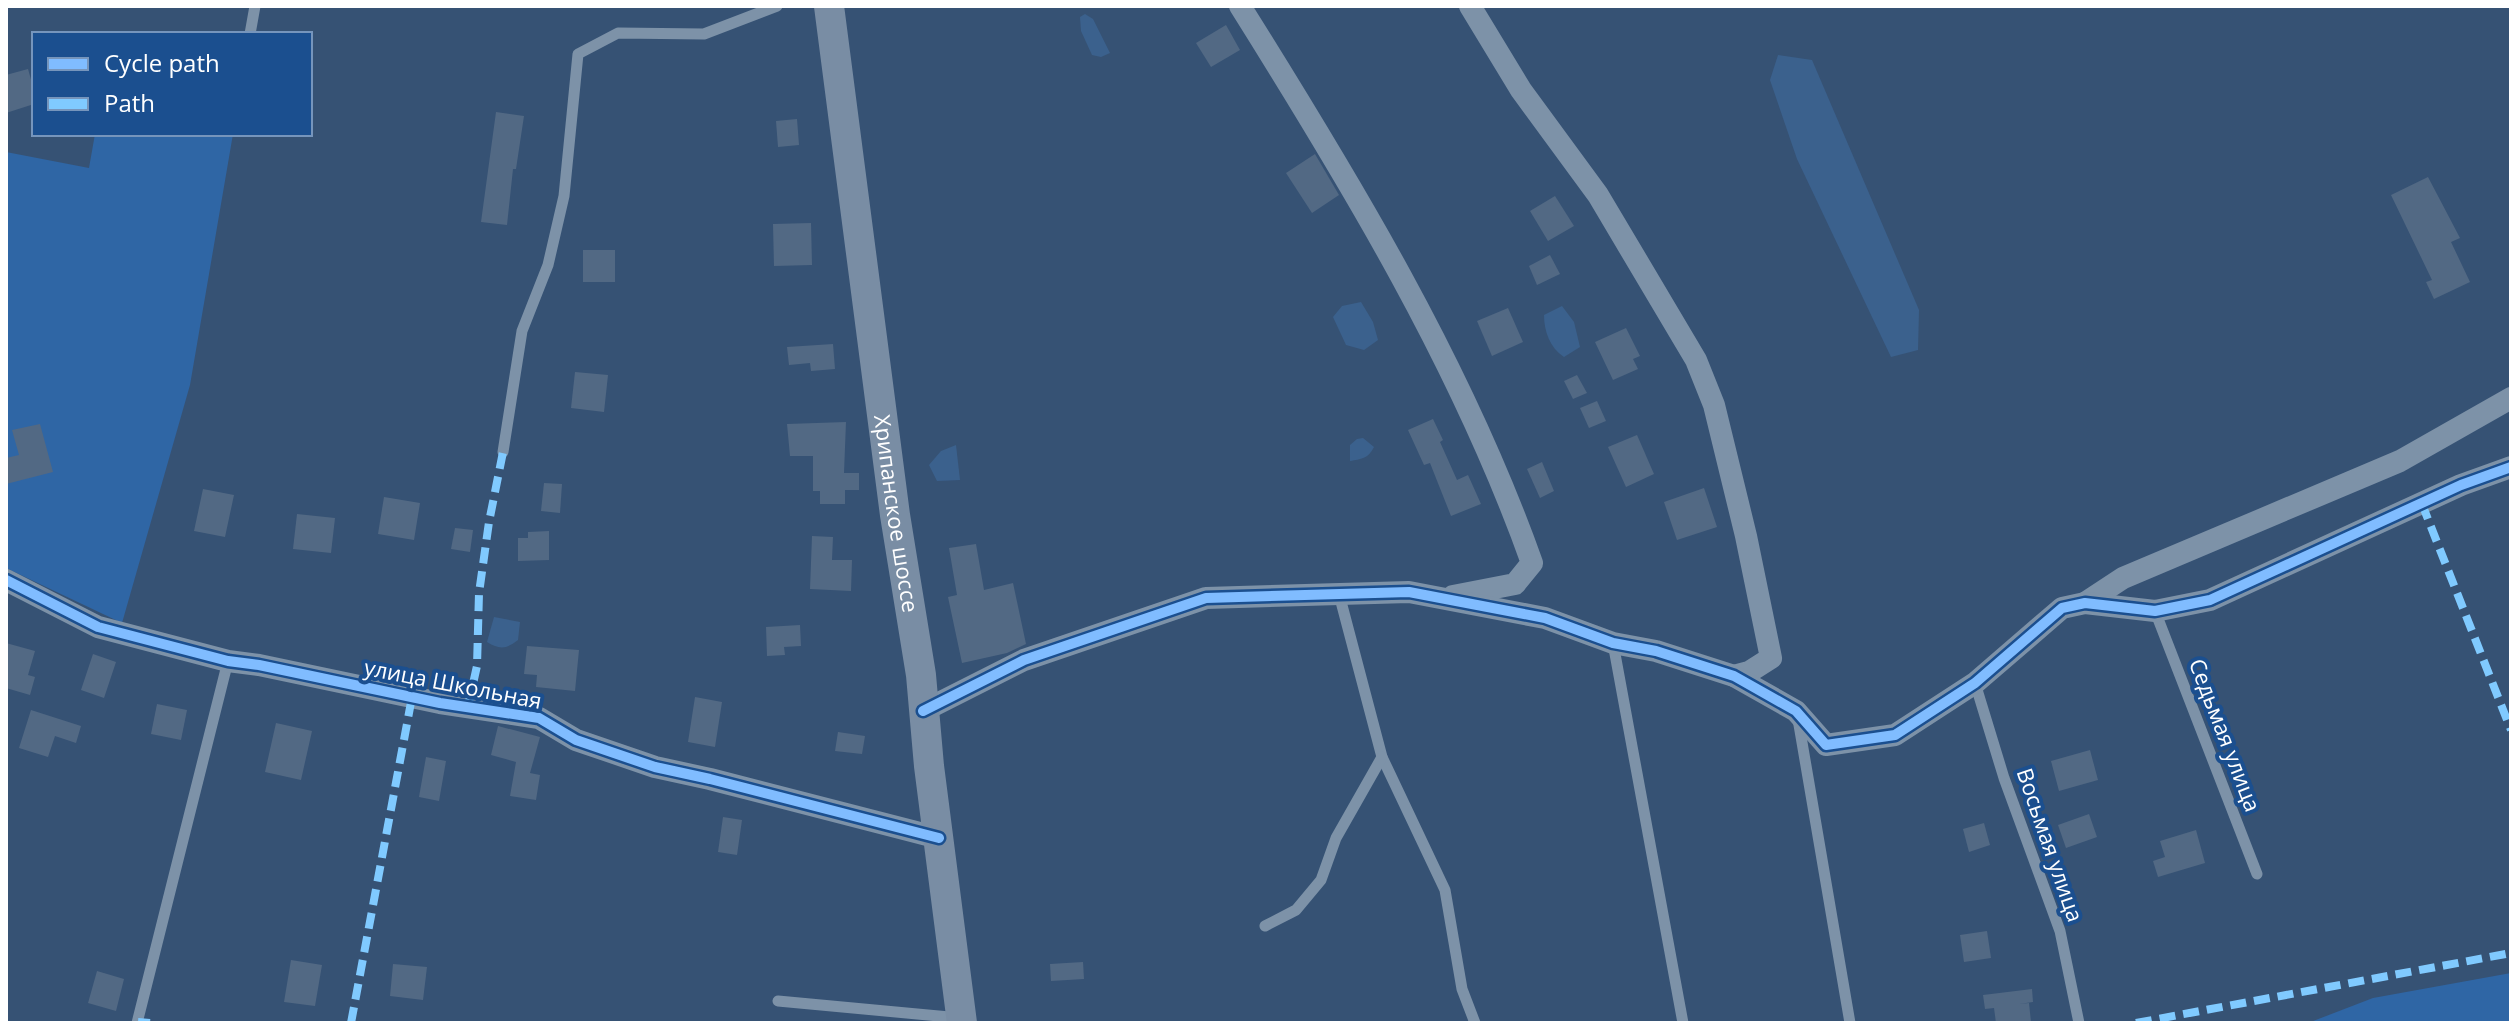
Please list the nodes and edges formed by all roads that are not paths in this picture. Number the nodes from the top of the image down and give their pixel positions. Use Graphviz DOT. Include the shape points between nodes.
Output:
graph roads {
  1 [pos="255,6"];
  2 [pos="770,6"];
  3 [pos="777,6"];
  4 [pos="829,6"];
  5 [pos="1240,6"];
  6 [pos="1470,6"];
  7 [pos="250,32"];
  8 [pos="2511,398"];
  9 [pos="503,452"];
  10 [pos="2511,467"];
  11 [pos="6,580"];
  12 [pos="1338,593"];
  13 [pos="1440,598"];
  14 [pos="2085,603"];
  15 [pos="2155,611"];
  16 [pos="1613,643"];
  17 [pos="228,661"];
  18 [pos="1734,676"];
  19 [pos="1975,683"];
  20 [pos="923,711"];
  21 [pos="1796,711"];
  22 [pos="1382,757"];
  23 [pos="939,838"];
  24 [pos="2257,874"];
  25 [pos="1265,926"];
  26 [pos="778,1001"];
  27 [pos="962,1021"];
  28 [pos="137,1023"];
  29 [pos="1475,1023"];
  30 [pos="1683,1023"];
  31 [pos="1850,1023"];
  32 [pos="2079,1023"];
  1 -- 7 [label="lane"];
  2 -- 3 [label="lane"];
  2 -- 9 [label="lane" via="704,34 618,33 578,54 564,196 548,265 522,331"];
  4 -- 20 [label="main road, Хрипанское шоссе"];
  5 -- 13 [label="street" via="1386,252 1452,377 1512,506 1532,563 1515,584"];
  6 -- 18 [label="street" via="1661,298 1714,405 1771,658"];
  8 -- 14 [label="street" via="2400,461 2123,578"];
  10 -- 15 [label="street" via="2210,600"];
  11 -- 17 [label="street, улица Школьная" via="98,627"];
  12 -- 13 [label="street" via="1409,592"];
  12 -- 20 [label="street" via="1206,598 1024,660"];
  12 -- 22 [label="lane"];
  13 -- 16 [label="street" via="1545,618"];
  14 -- 15 [label="street"];
  14 -- 19 [label="street" via="2062,608"];
  15 -- 24 [label="lane, Седьмая улица"];
  16 -- 18 [label="street"];
  16 -- 30 [label="lane"];
  17 -- 23 [label="street, улица Школьная" via="539,718 576,740 655,767"];
  17 -- 28 [label="lane"];
  18 -- 21 [label="street"];
  19 -- 21 [label="street" via="1895,735 1826,745"];
  19 -- 32 [label="lane, Восьмая улица" via="2060,931"];
  20 -- 23 [label="main road, Хрипанское шоссе"];
  21 -- 31 [label="lane"];
  22 -- 25 [label="lane" via="1336,838 1321,880 1296,910"];
  22 -- 29 [label="lane" via="1445,890 1462,989"];
  23 -- 27 [label="main road, Хрипанское шоссе"];
  26 -- 27 [label="lane"];
}
